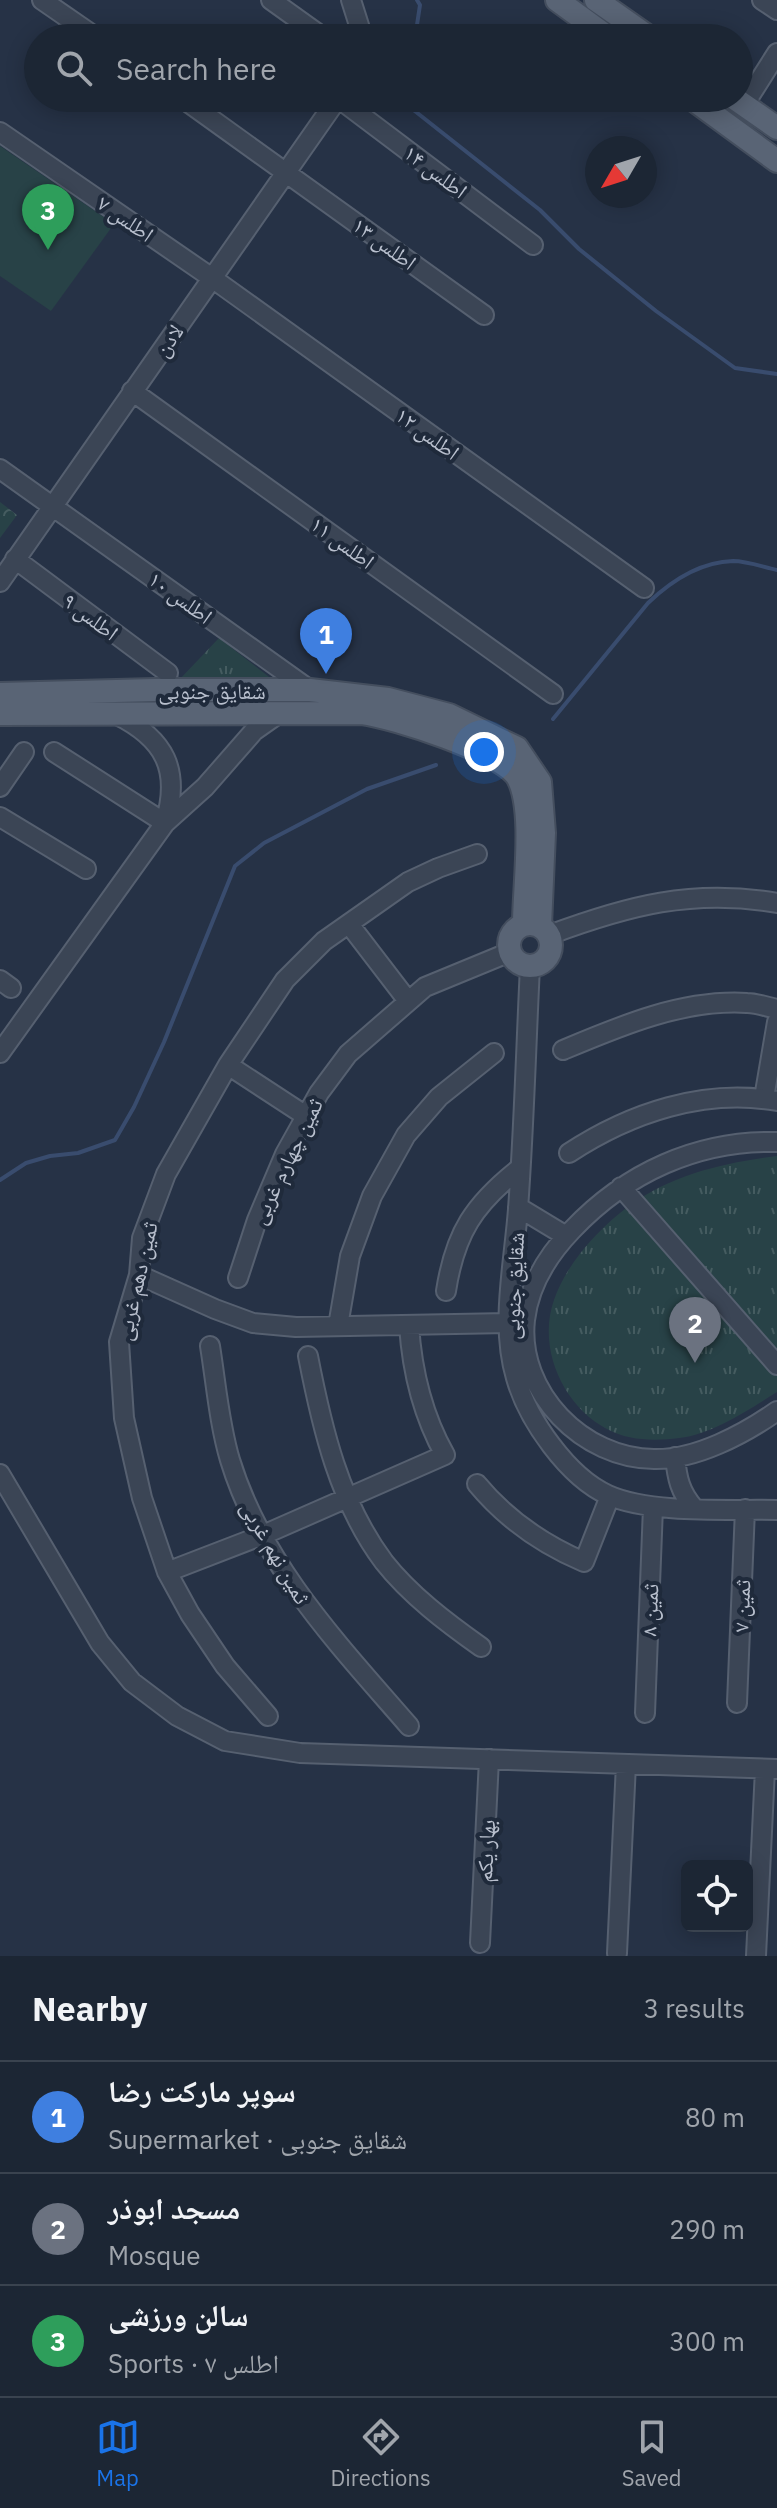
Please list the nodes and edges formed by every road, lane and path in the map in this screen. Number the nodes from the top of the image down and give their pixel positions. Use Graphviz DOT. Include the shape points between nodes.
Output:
graph roads {
  1 [pos="42,0"];
  2 [pos="271,0"];
  3 [pos="351,0"];
  4 [pos="557,0"];
  5 [pos="596,0"];
  6 [pos="762,0"];
  7 [pos="777,10"];
  8 [pos="77,24"];
  9 [pos="304,24"];
  10 [pos="359,24"];
  11 [pos="590,24"];
  12 [pos="630,24"];
  13 [pos="777,53"];
  14 [pos="753,83"];
  15 [pos="753,111"];
  16 [pos="202,112"];
  17 [pos="328,112"];
  18 [pos="357,112"];
  19 [pos="710,112"];
  20 [pos="777,128"];
  21 [pos="0,132"];
  22 [pos="777,161"];
  23 [pos="286,171"];
  24 [pos="533,245"];
  25 [pos="212,278"];
  26 [pos="484,315"];
  27 [pos="132,391"];
  28 [pos="0,469"];
  29 [pos="52,504"];
  30 [pos="15,559"];
  31 [pos="0,582"];
  32 [pos="644,588"];
  33 [pos="168,673"];
  34 [pos="310,690"];
  35 [pos="0,694"];
  36 [pos="553,694"];
  37 [pos="281,712"];
  38 [pos="0,714"];
  39 [pos="116,715"];
  40 [pos="24,752"];
  41 [pos="54,752"];
  42 [pos="0,787"];
  43 [pos="0,817"];
  44 [pos="165,823"];
  45 [pos="477,854"];
  46 [pos="86,869"];
  47 [pos="777,903"];
  48 [pos="349,924"];
  49 [pos="538,928"];
  50 [pos="510,952"];
  51 [pos="530,966"];
  52 [pos="408,1001"];
  53 [pos="777,1009"];
  54 [pos="777,1022"];
  55 [pos="563,1050"];
  56 [pos="0,1053"];
  57 [pos="494,1053"];
  58 [pos="228,1065"];
  59 [pos="770,1100"];
  60 [pos="306,1116"];
  61 [pos="777,1142"];
  62 [pos="569,1153"];
  63 [pos="520,1168"];
  64 [pos="621,1187"];
  65 [pos="518,1207"];
  66 [pos="566,1236"];
  67 [pos="139,1275"];
  68 [pos="238,1278"];
  69 [pos="446,1291"];
  70 [pos="508,1323"];
  71 [pos="409,1325"];
  72 [pos="338,1326"];
  73 [pos="210,1346"];
  74 [pos="308,1356"];
  75 [pos="777,1365"];
  76 [pos="777,1411"];
  77 [pos="675,1457"];
  78 [pos="0,1474"];
  79 [pos="477,1484"];
  80 [pos="610,1496"];
  81 [pos="348,1499"];
  82 [pos="653,1507"];
  83 [pos="694,1508"];
  84 [pos="745,1509"];
  85 [pos="777,1510"];
  86 [pos="263,1535"];
  87 [pos="167,1572"];
  88 [pos="481,1647"];
  89 [pos="737,1703"];
  90 [pos="645,1713"];
  91 [pos="268,1716"];
  92 [pos="409,1726"];
  93 [pos="489,1759"];
  94 [pos="626,1764"];
  95 [pos="771,1769"];
  96 [pos="480,1943"];
  97 [pos="617,1953"];
  98 [pos="756,1956"];
  1 -- 8 [label="street"];
  2 -- 9 [label="street"];
  3 -- 10 [label="street"];
  4 -- 11 [label="main road"];
  5 -- 12 [label="main road"];
  6 -- 7 [label="street"];
  13 -- 14 [label="street"];
  15 -- 20 [label="main road"];
  16 -- 23 [label="street, اطلس ۱۳"];
  17 -- 23 [label="street, لادن"];
  18 -- 24 [label="street, اطلس ۱۴"];
  19 -- 22 [label="main road"];
  21 -- 25 [label="street, اطلس ۷"];
  23 -- 25 [label="street, لادن"];
  23 -- 26 [label="street, اطلس ۱۳"];
  25 -- 27 [label="street, لادن"];
  25 -- 32 [label="street, اطلس ۱۲"];
  27 -- 29 [label="street, لادن"];
  27 -- 36 [label="street, اطلس ۱۱"];
  28 -- 29 [label="street"];
  29 -- 30 [label="street, لادن"];
  29 -- 34 [label="street, اطلس ۱۰"];
  30 -- 31 [label="street, لادن"];
  30 -- 33 [label="street, اطلس ۹"];
  34 -- 35 [label="main road, شقایق جنوبی"];
  34 -- 49 [label="main road, شقایق جنوبی" via="388,699 449,715 517,748 540,782 544,833"];
  37 -- 39 [label="main road, شقایق جنوبی"];
  37 -- 44 [label="street" via="254,731"];
  37 -- 49 [label="main road, شقایق جنوبی" via="385,716 479,751 513,772 526,808"];
  38 -- 39 [label="main road, شقایق جنوبی"];
  39 -- 44 [label="street" via="152,737 164,754 172,799"];
  40 -- 42 [label="street"];
  41 -- 44 [label="street"];
  43 -- 46 [label="street"];
  44 -- 56 [label="street"];
  45 -- 48 [label="street, ثمین دهم غربی" via="408,882"];
  47 -- 49 [label="street" via="707,896"];
  48 -- 52 [label="street"];
  48 -- 58 [label="street, ثمین دهم غربی" via="285,980"];
  49 -- 50 [label="main road" via="511,935"];
  49 -- 51 [label="main road" via="552,945 549,955"];
  50 -- 51 [label="main road"];
  50 -- 52 [label="street, ثمین چهارم غربی" via="425,987"];
  51 -- 63 [label="street, شقایق جنوبی"];
  52 -- 60 [label="street, ثمین چهارم غربی" via="348,1054"];
  53 -- 55 [label="street" via="747,1003 691,1007 631,1022"];
  54 -- 59 [label="street"];
  57 -- 72 [label="street" via="439,1097 406,1135 372,1196 350,1256"];
  58 -- 60 [label="street"];
  58 -- 67 [label="street, ثمین دهم غربی" via="166,1174 142,1238"];
  59 -- 62 [label="street" via="732,1095 667,1107 594,1136"];
  60 -- 68 [label="street, ثمین چهارم غربی" via="257,1220"];
  61 -- 64 [label="street" via="724,1145 688,1154"];
  63 -- 65 [label="street, شقایق جنوبی"];
  63 -- 69 [label="street" via="491,1191 470,1218"];
  64 -- 66 [label="street"];
  64 -- 75 [label="street"];
  65 -- 66 [label="street"];
  65 -- 70 [label="street, شقایق جنوبی"];
  66 -- 77 [label="street" via="540,1269 525,1319 529,1358 539,1385 567,1425 593,1444 622,1455"];
  67 -- 72 [label="street" via="253,1323"];
  67 -- 87 [label="street, ثمین دهم غربی" via="119,1342 124,1418 142,1498"];
  70 -- 71 [label="street"];
  70 -- 80 [label="street, شقایق جنوبی" via="516,1378 527,1407 568,1464"];
  71 -- 72 [label="street"];
  71 -- 81 [label="street" via="418,1392 445,1455"];
  73 -- 86 [label="street, ثمین نهم غربی" via="229,1457"];
  74 -- 81 [label="street" via="330,1452"];
  76 -- 77 [label="street" via="737,1434"];
  77 -- 83 [label="street" via="683,1495"];
  78 -- 93 [label="street" via="100,1643 132,1682 177,1716 225,1741 300,1753"];
  79 -- 80 [label="street" via="513,1522 584,1562"];
  80 -- 82 [label="street, شقایق جنوبی"];
  81 -- 86 [label="street"];
  81 -- 88 [label="street" via="385,1563"];
  82 -- 83 [label="street, شقایق جنوبی"];
  82 -- 90 [label="street, ثمین ۸"];
  83 -- 84 [label="street, شقایق جنوبی"];
  84 -- 85 [label="street, شقایق جنوبی"];
  84 -- 89 [label="street, ثمین ۷"];
  86 -- 87 [label="street"];
  86 -- 92 [label="street, ثمین نهم غربی" via="313,1615"];
  87 -- 91 [label="street, ثمین دهم غربی" via="225,1666"];
  93 -- 94 [label="street"];
  93 -- 96 [label="street, بهار یکم"];
  94 -- 95 [label="street"];
  94 -- 97 [label="street"];
  95 -- 98 [label="street"];
}
